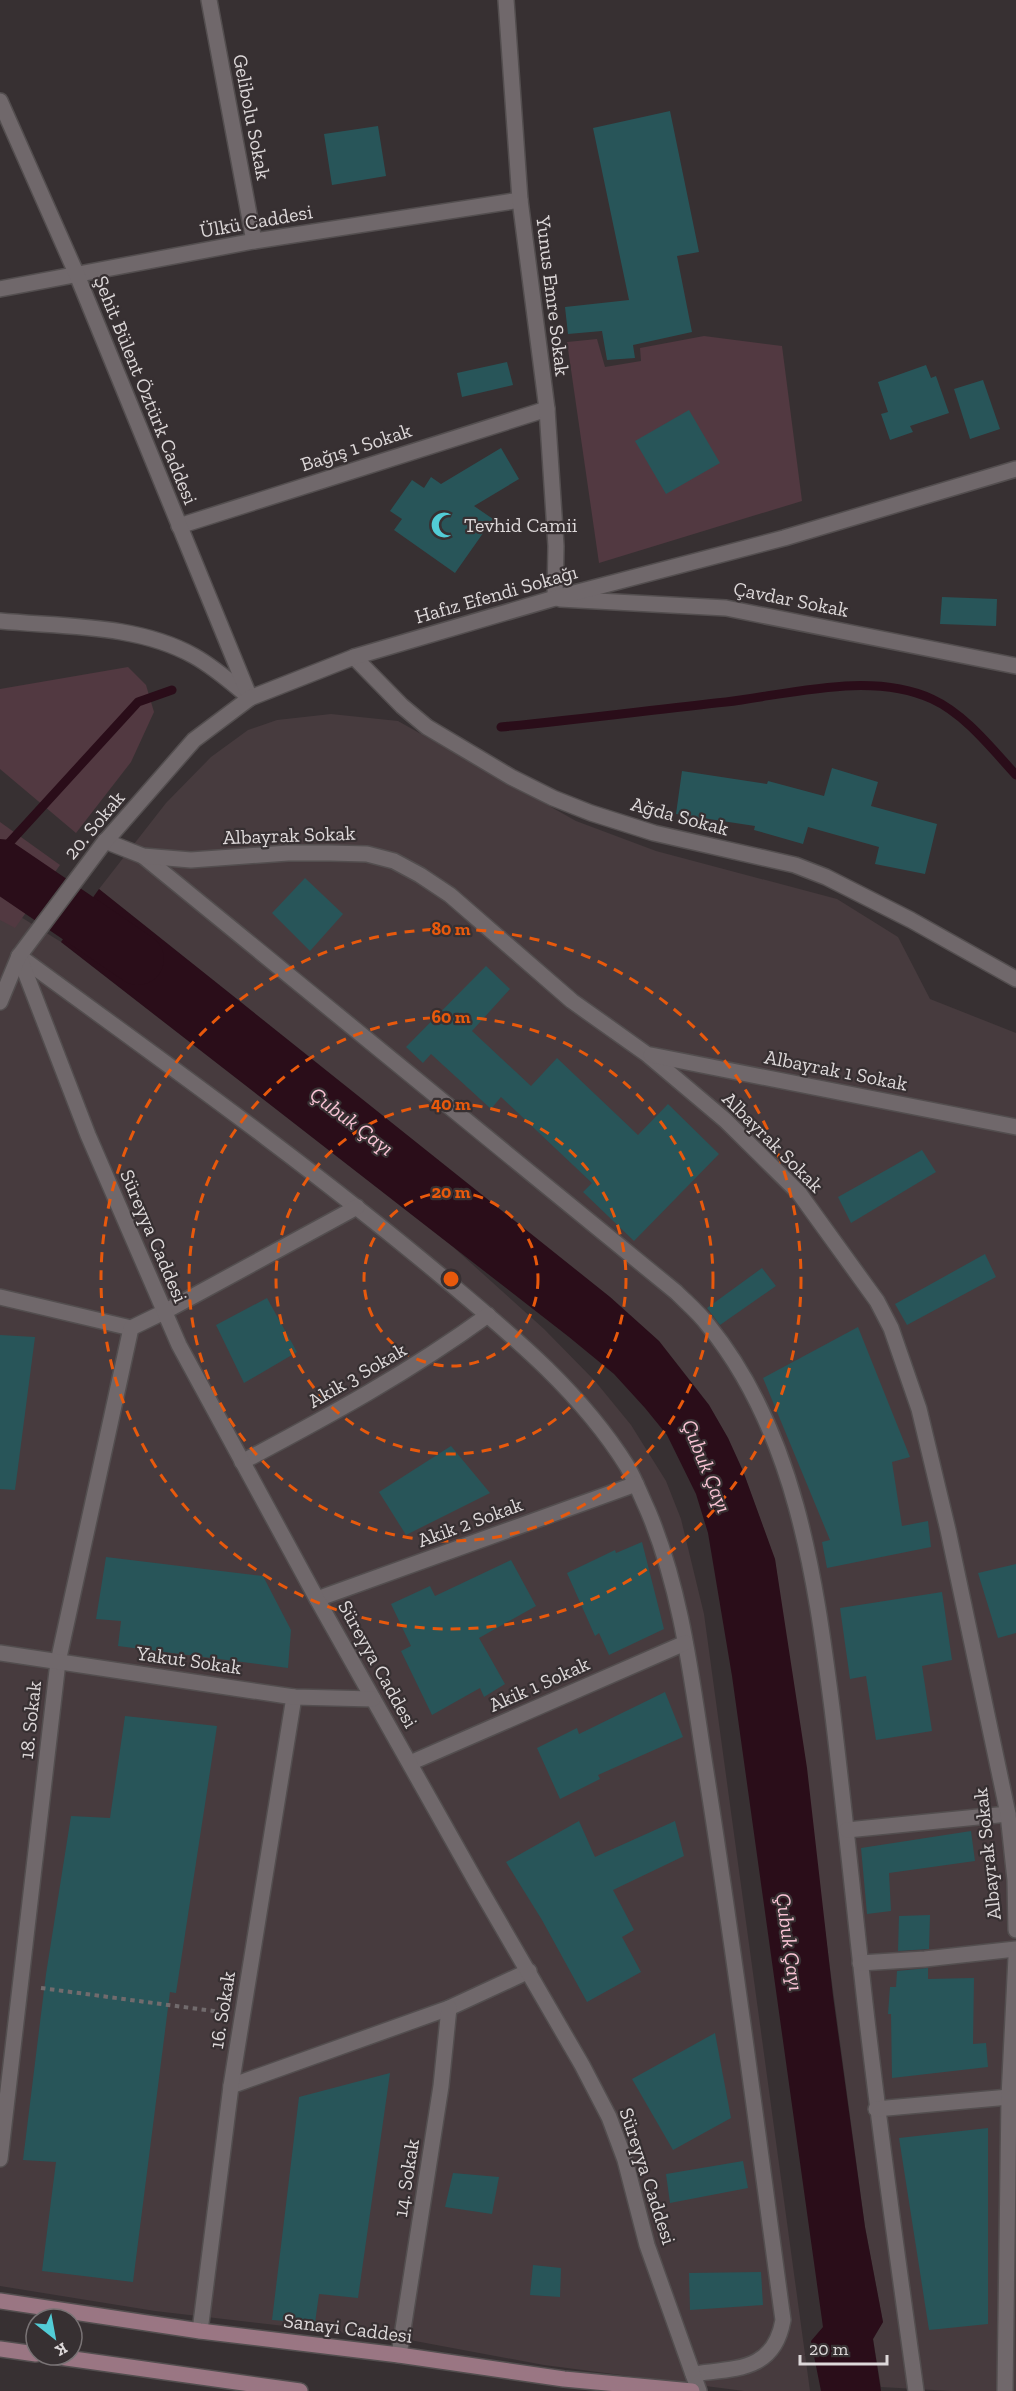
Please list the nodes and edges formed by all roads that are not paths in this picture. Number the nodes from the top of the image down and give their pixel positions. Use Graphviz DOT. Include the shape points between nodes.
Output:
graph roads {
  1 [pos="209,0"];
  2 [pos="506,0"];
  3 [pos="0,101"];
  4 [pos="520,200"];
  5 [pos="254,241"];
  6 [pos="77,274"];
  7 [pos="0,289"];
  8 [pos="547,408"];
  9 [pos="1016,469"];
  10 [pos="179,526"];
  11 [pos="555,598"];
  12 [pos="0,621"];
  13 [pos="354,657"];
  14 [pos="1016,666"];
  15 [pos="250,698"];
  16 [pos="104,843"];
  17 [pos="143,856"];
  18 [pos="20,954"];
  19 [pos="1016,979"];
  20 [pos="0,1002"];
  21 [pos="648,1055"];
  22 [pos="1016,1127"];
  23 [pos="357,1207"];
  24 [pos="0,1297"];
  25 [pos="164,1312"];
  26 [pos="488,1315"];
  27 [pos="131,1328"];
  28 [pos="242,1462"];
  29 [pos="636,1484"];
  30 [pos="317,1599"];
  31 [pos="686,1643"];
  32 [pos="0,1653"];
  33 [pos="57,1662"];
  34 [pos="294,1696"];
  35 [pos="373,1699"];
  36 [pos="410,1763"];
  37 [pos="1008,1814"];
  38 [pos="847,1830"];
  39 [pos="1015,1880"];
  40 [pos="1016,1930"];
  41 [pos="1016,1949"];
  42 [pos="1016,1957"];
  43 [pos="860,1963"];
  44 [pos="529,1971"];
  45 [pos="449,2008"];
  46 [pos="231,2086"];
  47 [pos="1008,2097"];
  48 [pos="876,2109"];
  49 [pos="0,2159"];
  50 [pos="0,2301"];
  51 [pos="200,2331"];
  52 [pos="0,2349"];
  53 [pos="24,2352"];
  54 [pos="399,2355"];
  55 [pos="84,2361"];
  56 [pos="693,2374"];
  57 [pos="300,2391"];
  58 [pos="692,2391"];
  59 [pos="699,2391"];
  60 [pos="916,2391"];
  61 [pos="1005,2391"];
  1 -- 5 [label="street, Gelibolu Sokak"];
  2 -- 4 [label="street, Yunus Emre Sokak"];
  3 -- 6 [label="street, Şehit Bülent Öztürk Caddesi"];
  4 -- 5 [label="street, Ülkü Caddesi"];
  4 -- 8 [label="street, Yunus Emre Sokak"];
  5 -- 6 [label="street, Ülkü Caddesi"];
  6 -- 7 [label="street, Ülkü Caddesi"];
  6 -- 10 [label="street, Şehit Bülent Öztürk Caddesi"];
  8 -- 10 [label="street, Bağış 1 Sokak"];
  8 -- 11 [label="street, Yunus Emre Sokak" via="556,546"];
  9 -- 11 [label="street, Hafız Efendi Sokağı" via="784,538"];
  10 -- 15 [label="street, Şehit Bülent Öztürk Caddesi"];
  11 -- 13 [label="street, Hafız Efendi Sokağı"];
  11 -- 14 [label="street, Çavdar Sokak" via="726,608"];
  12 -- 15 [label="street" via="118,632 158,640 194,656"];
  13 -- 15 [label="street, Hafız Efendi Sokağı"];
  13 -- 19 [label="street, Ağda Sokak" via="427,727 553,798 654,833 816,873"];
  15 -- 16 [label="street, 20. Sokak" via="195,740"];
  16 -- 17 [label="street, Albayrak Sokak"];
  16 -- 18 [label="street, 20. Sokak"];
  17 -- 21 [label="street, Albayrak Sokak" via="191,860 330,853 367,854 394,861 450,895 572,1000"];
  17 -- 38 [label="street" via="676,1292 708,1325 761,1411 795,1500 823,1635"];
  18 -- 20 [label="street, 20. Sokak"];
  18 -- 23 [label="street"];
  18 -- 25 [label="street, Süreyya Caddesi" via="88,1135"];
  21 -- 22 [label="street, Albayrak 1 Sokak"];
  21 -- 37 [label="street, Albayrak Sokak" via="725,1120 799,1193 877,1301 891,1328 919,1409"];
  23 -- 25 [label="street"];
  23 -- 26 [label="street"];
  24 -- 27 [label="street"];
  25 -- 27 [label="street"];
  25 -- 28 [label="street, Süreyya Caddesi"];
  26 -- 28 [label="street, Akik 3 Sokak" via="399,1376"];
  26 -- 29 [label="street" via="596,1419"];
  27 -- 33 [label="street, 18. Sokak"];
  28 -- 30 [label="street, Süreyya Caddesi"];
  29 -- 30 [label="street, Akik 2 Sokak"];
  29 -- 31 [label="street" via="671,1574"];
  30 -- 35 [label="street, Süreyya Caddesi"];
  31 -- 36 [label="street, Akik 1 Sokak"];
  31 -- 56 [label="street" via="726,1897 783,2320 776,2344 759,2361"];
  32 -- 33 [label="street, Yakut Sokak"];
  33 -- 34 [label="street, Yakut Sokak"];
  33 -- 49 [label="street, 18. Sokak"];
  34 -- 35 [label="street, Yakut Sokak"];
  34 -- 46 [label="street, 16. Sokak"];
  35 -- 36 [label="street, Süreyya Caddesi"];
  36 -- 44 [label="street, Süreyya Caddesi"];
  37 -- 38 [label="street"];
  37 -- 39 [label="street, Albayrak Sokak"];
  38 -- 43 [label="street"];
  39 -- 40 [label="street, Albayrak Sokak"];
  41 -- 43 [label="street"];
  42 -- 47 [label="street"];
  43 -- 48 [label="street"];
  44 -- 45 [label="street"];
  44 -- 56 [label="street, Süreyya Caddesi" via="609,2117"];
  45 -- 46 [label="street"];
  45 -- 54 [label="street, 14. Sokak" via="441,2086"];
  46 -- 51 [label="street, 16. Sokak"];
  47 -- 48 [label="street"];
  47 -- 61 [label="street"];
  48 -- 60 [label="street"];
  50 -- 51 [label="main road, Sanayi Caddesi"];
  51 -- 54 [label="main road, Sanayi Caddesi"];
  52 -- 53 [label="main road"];
  54 -- 58 [label="main road, Sanayi Caddesi" via="564,2379"];
  55 -- 57 [label="main road"];
  56 -- 59 [label="street, Süreyya Caddesi"];
}
